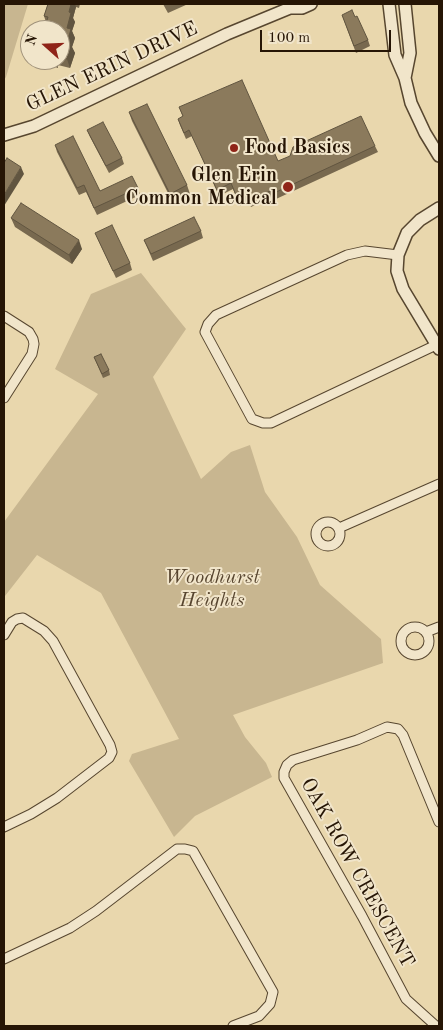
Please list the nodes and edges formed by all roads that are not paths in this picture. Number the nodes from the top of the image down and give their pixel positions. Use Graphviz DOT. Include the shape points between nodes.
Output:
graph roads {
  1 [pos="311,4"];
  2 [pos="389,4"];
  3 [pos="404,4"];
  4 [pos="292,6"];
  5 [pos="405,78"];
  6 [pos="4,135"];
  7 [pos="439,156"];
  8 [pos="439,208"];
  9 [pos="398,255"];
  10 [pos="4,316"];
  11 [pos="438,347"];
  12 [pos="4,398"];
  13 [pos="439,484"];
  14 [pos="339,528"];
  15 [pos="439,627"];
  16 [pos="426,632"];
  17 [pos="4,634"];
  18 [pos="439,822"];
  19 [pos="4,827"];
  20 [pos="4,959"];
  21 [pos="233,1026"];
  22 [pos="436,1026"];
  1 -- 4 [label="street, GLEN ERIN DRIVE" via="302,8"];
  2 -- 5 [label="street" via="395,56"];
  3 -- 5 [label="street" via="410,52"];
  4 -- 6 [label="street, GLEN ERIN DRIVE" via="34,126"];
  5 -- 7 [label="street" via="411,103"];
  8 -- 9 [label="street" via="407,233"];
  9 -- 11 [label="street" via="397,271 403,289"];
  9 -- 11 [label="street" via="366,251 347,255 216,315 205,332 252,419 263,423 271,423"];
  10 -- 12 [label="street" via="29,332 34,346"];
  13 -- 14 [label="street"];
  15 -- 16 [label="street"];
  17 -- 19 [label="street" via="12,622 23,618 44,631 53,641 112,752 109,758 57,798"];
  18 -- 22 [label="street, OAK ROW CRESCENT" via="398,729 387,727 293,760 284,772 284,778 406,999"];
  20 -- 21 [label="street" via="96,912 177,849 193,851 273,992 270,1004 259,1016"];
}
